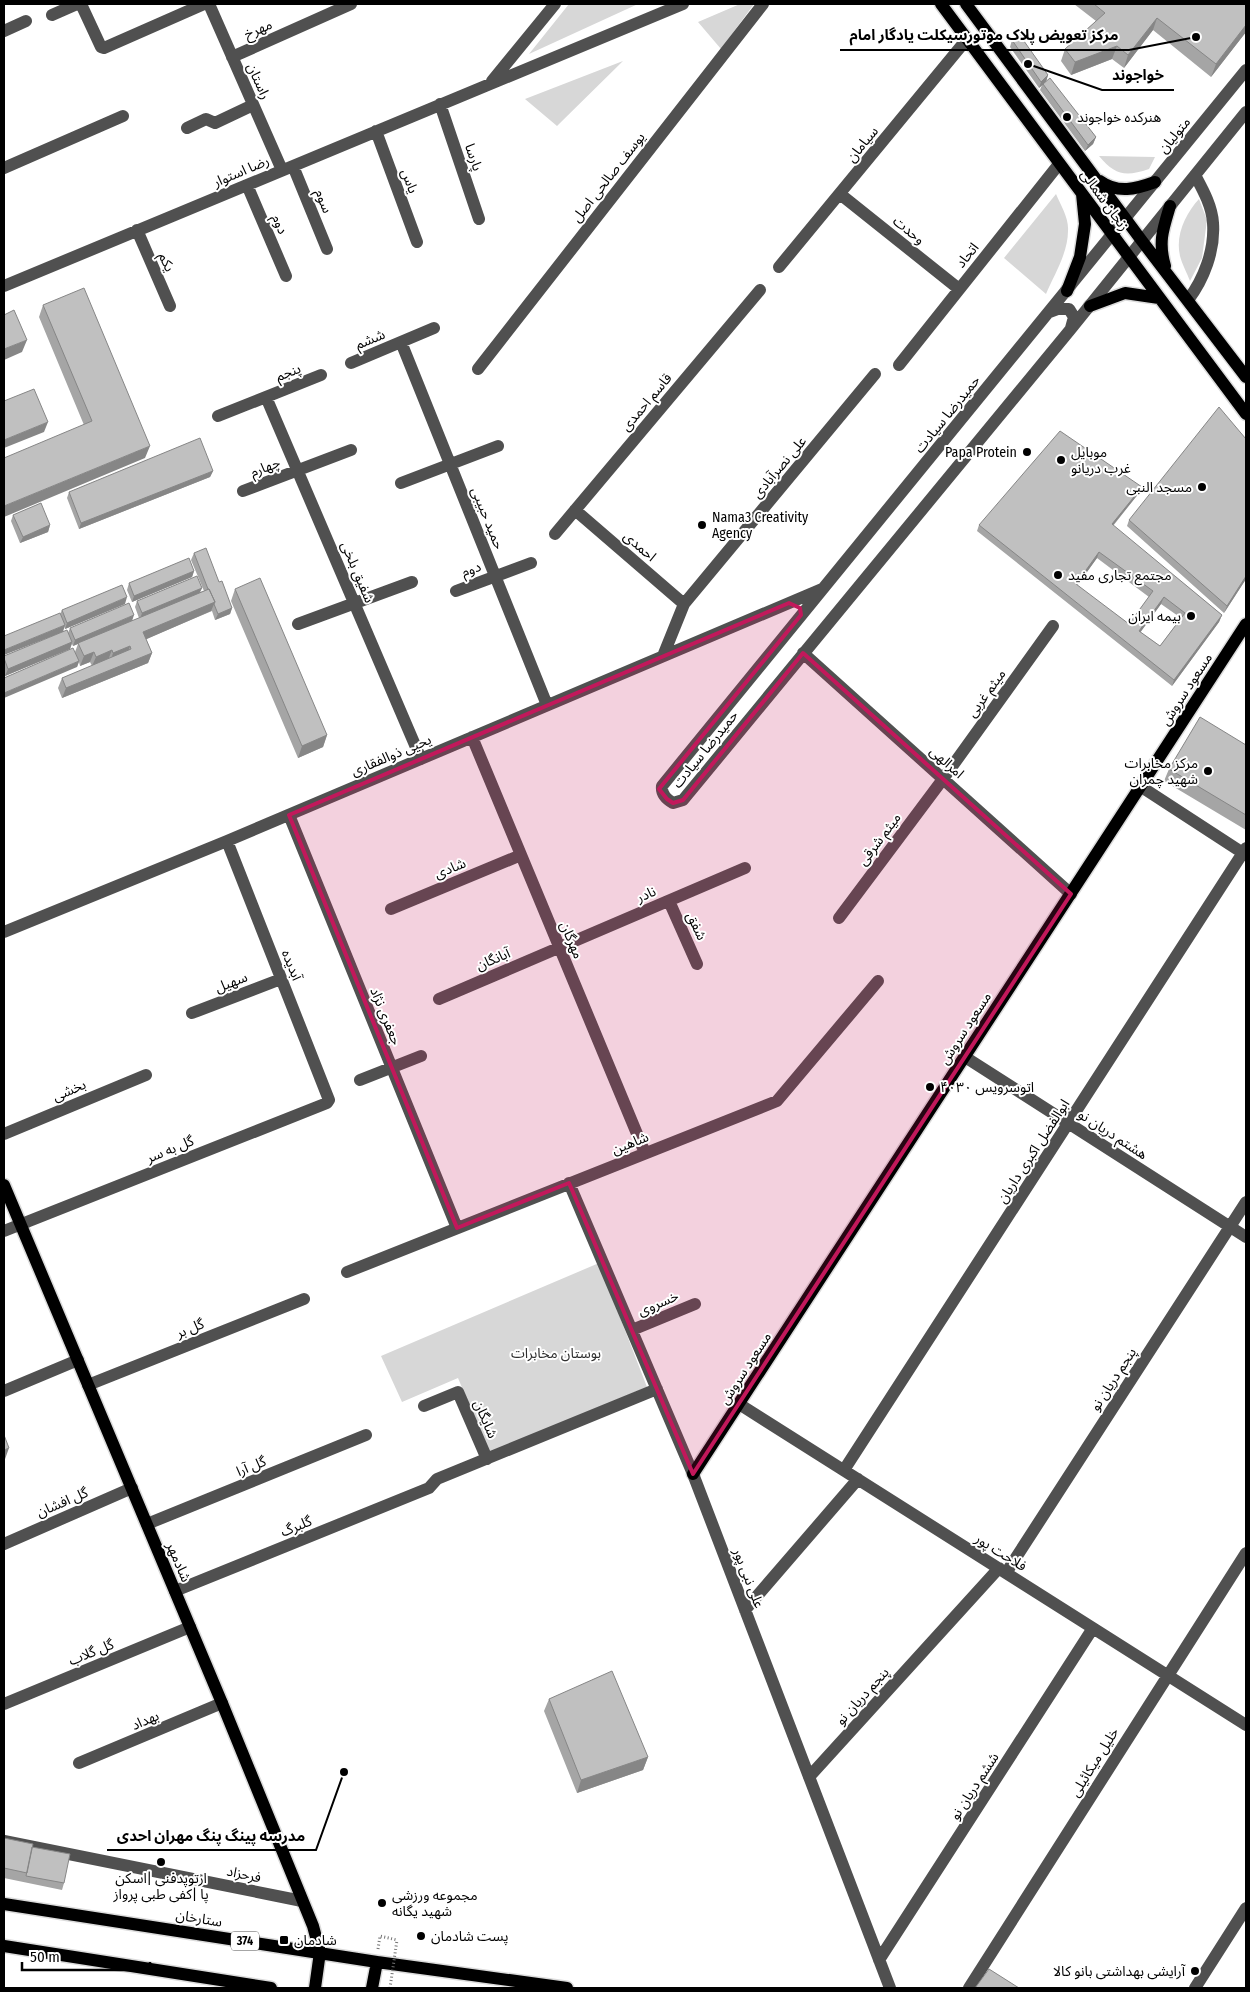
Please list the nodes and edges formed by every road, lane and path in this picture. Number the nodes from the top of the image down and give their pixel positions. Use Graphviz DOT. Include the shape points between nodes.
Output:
graph roads {
  1 [pos="79,4"];
  2 [pos="204,4"];
  3 [pos="209,4"];
  4 [pos="351,4"];
  5 [pos="555,4"];
  6 [pos="683,4"];
  7 [pos="763,4"];
  8 [pos="941,4"];
  9 [pos="966,4"];
  10 [pos="52,15"];
  11 [pos="26,21"];
  12 [pos="5,28"];
  13 [pos="968,39"];
  14 [pos="232,56"];
  15 [pos="1246,70"];
  16 [pos="490,83"];
  17 [pos="440,104"];
  18 [pos="254,105"];
  19 [pos="1246,112"];
  20 [pos="123,116"];
  21 [pos="186,128"];
  22 [pos="376,131"];
  23 [pos="1060,164"];
  24 [pos="4,168"];
  25 [pos="287,168"];
  26 [pos="1195,175"];
  27 [pos="1095,177"];
  28 [pos="1155,182"];
  29 [pos="247,185"];
  30 [pos="840,194"];
  31 [pos="1082,194"];
  32 [pos="1170,206"];
  33 [pos="479,219"];
  34 [pos="1126,219"];
  35 [pos="137,230"];
  36 [pos="1112,235"];
  37 [pos="1142,241"];
  38 [pos="417,242"];
  39 [pos="327,249"];
  40 [pos="1128,257"];
  41 [pos="779,267"];
  42 [pos="1167,273"];
  43 [pos="286,276"];
  44 [pos="4,286"];
  45 [pos="959,289"];
  46 [pos="760,290"];
  47 [pos="1067,291"];
  48 [pos="1159,298"];
  49 [pos="1188,300"];
  50 [pos="170,306"];
  51 [pos="1090,306"];
  52 [pos="1050,312"];
  53 [pos="434,328"];
  54 [pos="1070,330"];
  55 [pos="401,342"];
  56 [pos="351,363"];
  57 [pos="899,365"];
  58 [pos="478,369"];
  59 [pos="875,374"];
  60 [pos="321,375"];
  61 [pos="1246,377"];
  62 [pos="266,397"];
  63 [pos="1246,414"];
  64 [pos="218,416"];
  65 [pos="498,446"];
  66 [pos="351,450"];
  67 [pos="450,464"];
  68 [pos="298,470"];
  69 [pos="401,483"];
  70 [pos="243,491"];
  71 [pos="575,510"];
  72 [pos="555,534"];
  73 [pos="531,563"];
  74 [pos="495,576"];
  75 [pos="412,582"];
  76 [pos="824,588"];
  77 [pos="456,590"];
  78 [pos="789,603"];
  79 [pos="355,604"];
  80 [pos="684,604"];
  81 [pos="801,616"];
  82 [pos="298,624"];
  83 [pos="1246,624"];
  84 [pos="1053,626"];
  85 [pos="803,653"];
  86 [pos="662,656"];
  87 [pos="547,705"];
  88 [pos="472,737"];
  89 [pos="421,759"];
  90 [pos="943,779"];
  91 [pos="1140,786"];
  92 [pos="289,815"];
  93 [pos="228,841"];
  94 [pos="1245,852"];
  95 [pos="521,855"];
  96 [pos="745,868"];
  97 [pos="1071,894"];
  98 [pos="669,900"];
  99 [pos="391,909"];
  100 [pos="839,918"];
  101 [pos="4,932"];
  102 [pos="559,947"];
  103 [pos="697,964"];
  104 [pos="281,979"];
  105 [pos="878,981"];
  106 [pos="439,999"];
  107 [pos="192,1013"];
  108 [pos="421,1056"];
  109 [pos="965,1057"];
  110 [pos="392,1068"];
  111 [pos="146,1074"];
  112 [pos="360,1080"];
  113 [pos="329,1100"];
  114 [pos="1068,1123"];
  115 [pos="4,1134"];
  116 [pos="645,1154"];
  117 [pos="4,1184"];
  118 [pos="569,1184"];
  119 [pos="1246,1202"];
  120 [pos="20,1224"];
  121 [pos="1230,1227"];
  122 [pos="457,1228"];
  123 [pos="4,1231"];
  124 [pos="1246,1237"];
  125 [pos="347,1272"];
  126 [pos="304,1299"];
  127 [pos="695,1304"];
  128 [pos="632,1330"];
  129 [pos="78,1360"];
  130 [pos="88,1385"];
  131 [pos="657,1389"];
  132 [pos="4,1392"];
  133 [pos="739,1404"];
  134 [pos="424,1406"];
  135 [pos="366,1435"];
  136 [pos="487,1459"];
  137 [pos="844,1470"];
  138 [pos="693,1474"];
  139 [pos="858,1479"];
  140 [pos="132,1488"];
  141 [pos="147,1524"];
  142 [pos="4,1544"];
  143 [pos="1246,1553"];
  144 [pos="1002,1570"];
  145 [pos="175,1592"];
  146 [pos="745,1610"];
  147 [pos="190,1627"];
  148 [pos="1093,1628"];
  149 [pos="1167,1675"];
  150 [pos="222,1703"];
  151 [pos="4,1704"];
  152 [pos="1246,1725"];
  153 [pos="79,1763"];
  154 [pos="809,1777"];
  155 [pos="4,1840"];
  156 [pos="302,1902"];
  157 [pos="4,1904"];
  158 [pos="1246,1908"];
  159 [pos="380,1936"];
  160 [pos="4,1946"];
  161 [pos="320,1952"];
  162 [pos="879,1960"];
  163 [pos="377,1962"];
  164 [pos="271,1988"];
  165 [pos="315,1988"];
  166 [pos="372,1988"];
  167 [pos="390,1988"];
  168 [pos="567,1988"];
  169 [pos="890,1988"];
  170 [pos="969,1988"];
  171 [pos="1195,1988"];
  1 -- 2 [label="street" via="104,48"];
  1 -- 10 [label="street"];
  3 -- 14 [label="street, راستان"];
  4 -- 14 [label="street, مهرخ"];
  5 -- 16 [label="street, رضا استوار"];
  6 -- 16 [label="street, رضا استوار"];
  7 -- 58 [label="street, یوسف صالحی اصل"];
  8 -- 13 [label="main road, زنجان شمالی"];
  9 -- 27 [label="main road, زنجان شمالی"];
  11 -- 12 [label="street"];
  13 -- 23 [label="main road, زنجان شمالی"];
  13 -- 30 [label="street, سیامان"];
  14 -- 18 [label="street, راستان"];
  15 -- 28 [label="street, متولیان"];
  16 -- 17 [label="street, رضا استوار"];
  17 -- 22 [label="street, رضا استوار"];
  17 -- 33 [label="street, پارسا"];
  18 -- 21 [label="street" via="215,123 206,119"];
  18 -- 25 [label="street, راستان"];
  19 -- 26 [label="street"];
  20 -- 24 [label="street"];
  22 -- 25 [label="street, رضا استوار"];
  22 -- 38 [label="street, یاس"];
  23 -- 31 [label="main road, زنجان شمالی"];
  23 -- 45 [label="street, اتحاد"];
  25 -- 29 [label="street, رضا استوار"];
  25 -- 39 [label="street, سوم"];
  26 -- 32 [label="street"];
  26 -- 49 [label="street" via="1213,222 1207,266"];
  27 -- 28 [label="main road" via="1107,186 1121,190"];
  27 -- 34 [label="main road, زنجان شمالی"];
  28 -- 34 [label="street, متولیان"];
  29 -- 35 [label="street, رضا استوار"];
  29 -- 43 [label="street, دوم"];
  30 -- 41 [label="street, سیامان"];
  30 -- 45 [label="street, وحدت"];
  31 -- 36 [label="main road, زنجان شمالی"];
  31 -- 47 [label="main road" via="1085,224 1080,257"];
  32 -- 37 [label="street"];
  32 -- 42 [label="main road" via="1160,236"];
  34 -- 36 [label="street, حمیدرضا سیادت"];
  34 -- 37 [label="main road, زنجان شمالی"];
  35 -- 44 [label="street, رضا استوار"];
  35 -- 50 [label="street, یکم"];
  36 -- 40 [label="main road, زنجان شمالی"];
  36 -- 47 [label="street, حمیدرضا سیادت"];
  37 -- 40 [label="street, حمیدرضا سیادت"];
  37 -- 42 [label="main road, زنجان شمالی"];
  40 -- 48 [label="main road, زنجان شمالی"];
  40 -- 51 [label="street, حمیدرضا سیادت"];
  42 -- 49 [label="main road, زنجان شمالی"];
  45 -- 57 [label="street, اتحاد"];
  46 -- 71 [label="street, قاسم احمدی"];
  47 -- 52 [label="street, حمیدرضا سیادت"];
  48 -- 51 [label="main road" via="1124,293"];
  48 -- 63 [label="main road, زنجان شمالی"];
  49 -- 61 [label="main road, زنجان شمالی"];
  51 -- 54 [label="street, حمیدرضا سیادت"];
  52 -- 54 [label="street" via="1065,309 1072,312 1074,317"];
  52 -- 76 [label="street, حمیدرضا سیادت"];
  53 -- 55 [label="street"];
  54 -- 85 [label="street, حمیدرضا سیادت"];
  55 -- 56 [label="street, ششم"];
  55 -- 67 [label="street, حمید حبیبی"];
  59 -- 80 [label="street, علی نصرآبادی"];
  60 -- 62 [label="street, پنجم"];
  62 -- 64 [label="street"];
  62 -- 68 [label="street, شفیق بلخی"];
  65 -- 67 [label="street"];
  66 -- 68 [label="street"];
  67 -- 69 [label="street"];
  67 -- 74 [label="street, حمید حبیبی"];
  68 -- 70 [label="street, چهارم"];
  68 -- 79 [label="street, شفیق بلخی"];
  71 -- 72 [label="street, قاسم احمدی"];
  71 -- 80 [label="street, احمدی"];
  73 -- 74 [label="street"];
  74 -- 77 [label="street, دوم"];
  74 -- 87 [label="street, حمید حبیبی"];
  75 -- 79 [label="street"];
  76 -- 78 [label="street, یحیی ذوالفقاری"];
  76 -- 81 [label="street, حمیدرضا سیادت"];
  78 -- 81 [label="street" via="800,608"];
  78 -- 86 [label="street, یحیی ذوالفقاری"];
  79 -- 82 [label="street"];
  79 -- 89 [label="street, شفیق بلخی"];
  80 -- 86 [label="street, علی نصرآبادی"];
  81 -- 85 [label="street, حمیدرضا سیادت" via="662,786 662,794 667,799 673,803 683,800"];
  83 -- 91 [label="main road, مسعود سروش"];
  84 -- 90 [label="street, میثم غربی"];
  85 -- 90 [label="street, امرالهی"];
  86 -- 87 [label="street, یحیی ذوالفقاری"];
  87 -- 88 [label="street, یحیی ذوالفقاری"];
  88 -- 89 [label="street, یحیی ذوالفقاری"];
  88 -- 95 [label="street, مهرگان"];
  89 -- 92 [label="street, یحیی ذوالفقاری"];
  90 -- 97 [label="street, امرالهی"];
  90 -- 100 [label="street, میثم شرقی"];
  91 -- 94 [label="street"];
  91 -- 97 [label="main road, مسعود سروش"];
  92 -- 93 [label="street, یحیی ذوالفقاری"];
  92 -- 110 [label="street, جعفری نژاد"];
  93 -- 101 [label="street, یحیی ذوالفقاری"];
  93 -- 104 [label="street, آبدیده"];
  94 -- 114 [label="street, ابوالفضل اکبری داریان"];
  95 -- 99 [label="street, شادی"];
  95 -- 102 [label="street, مهرگان"];
  96 -- 98 [label="street, نادر"];
  97 -- 109 [label="main road, مسعود سروش"];
  98 -- 102 [label="street, نادر"];
  98 -- 103 [label="street, شفق"];
  102 -- 106 [label="street, آبانگان"];
  102 -- 116 [label="street, مهرگان"];
  104 -- 107 [label="street, سهیل"];
  104 -- 113 [label="street, آبدیده"];
  105 -- 116 [label="street, شاهین" via="777,1102"];
  108 -- 110 [label="street"];
  109 -- 114 [label="street, هشتم دریان‌ نو"];
  109 -- 133 [label="main road, مسعود سروش"];
  110 -- 112 [label="street"];
  110 -- 122 [label="street, جعفری نژاد"];
  111 -- 115 [label="street, بخشی"];
  113 -- 120 [label="street, گل به سر"];
  114 -- 121 [label="street, هشتم دریان‌ نو"];
  114 -- 137 [label="street, ابوالفضل اکبری داریان"];
  116 -- 118 [label="street, شاهین"];
  117 -- 120 [label="main road, شادمهر"];
  118 -- 122 [label="street, شاهین"];
  118 -- 128 [label="street, علی نبی پور"];
  119 -- 121 [label="street, پنجم دریان‌ نو"];
  120 -- 123 [label="street, گل به سر"];
  120 -- 129 [label="main road, شادمهر"];
  121 -- 124 [label="street, هشتم دریان‌ نو"];
  121 -- 144 [label="street, پنجم دریان‌ نو"];
  122 -- 125 [label="street, شاهین"];
  126 -- 130 [label="street, گل بر"];
  127 -- 128 [label="street, خسروی"];
  128 -- 131 [label="street, علی نبی پور"];
  129 -- 130 [label="main road, شادمهر"];
  129 -- 132 [label="street"];
  130 -- 140 [label="main road, شادمهر"];
  131 -- 136 [label="street, گلبرگ"];
  131 -- 138 [label="street, علی نبی پور"];
  133 -- 137 [label="street, فلاحت پور"];
  133 -- 138 [label="main road, مسعود سروش"];
  134 -- 136 [label="street, شایگان" via="458,1392"];
  135 -- 141 [label="street, گل آرا"];
  136 -- 145 [label="street, گلبرگ"];
  137 -- 139 [label="street, فلاحت پور"];
  138 -- 146 [label="street, علی نبی پور"];
  139 -- 144 [label="street, فلاحت پور"];
  139 -- 146 [label="street"];
  140 -- 141 [label="main road, شادمهر"];
  140 -- 142 [label="street, گل افشان"];
  141 -- 145 [label="main road, شادمهر"];
  143 -- 149 [label="street, خلیل میکائیلی"];
  144 -- 148 [label="street, فلاحت پور"];
  144 -- 154 [label="street, پنجم دریان‌ نو"];
  145 -- 147 [label="main road, شادمهر"];
  146 -- 154 [label="street, علی نبی پور"];
  147 -- 150 [label="main road, شادمهر"];
  147 -- 151 [label="street, گل گلاب"];
  148 -- 149 [label="street, فلاحت پور"];
  148 -- 162 [label="street, ششم دریان نو"];
  149 -- 152 [label="street, فلاحت پور"];
  149 -- 170 [label="street, خلیل میکائیلی"];
  150 -- 153 [label="street, بهداد"];
  150 -- 156 [label="main road, شادمهر"];
  154 -- 162 [label="street, علی نبی پور"];
  155 -- 156 [label="street, فرحزاد"];
  156 -- 161 [label="main road, شادمهر"];
  157 -- 161 [label="main road, ستارخان / 374"];
  158 -- 171 [label="street"];
  159 -- 167 [label="path, bridge" via="397,1940"];
  160 -- 164 [label="main road"];
  161 -- 163 [label="main road, ستارخان / 374"];
  161 -- 165 [label="main road"];
  162 -- 169 [label="street, علی نبی پور"];
  163 -- 166 [label="main road"];
  163 -- 168 [label="main road, ستارخان / 374"];
}
